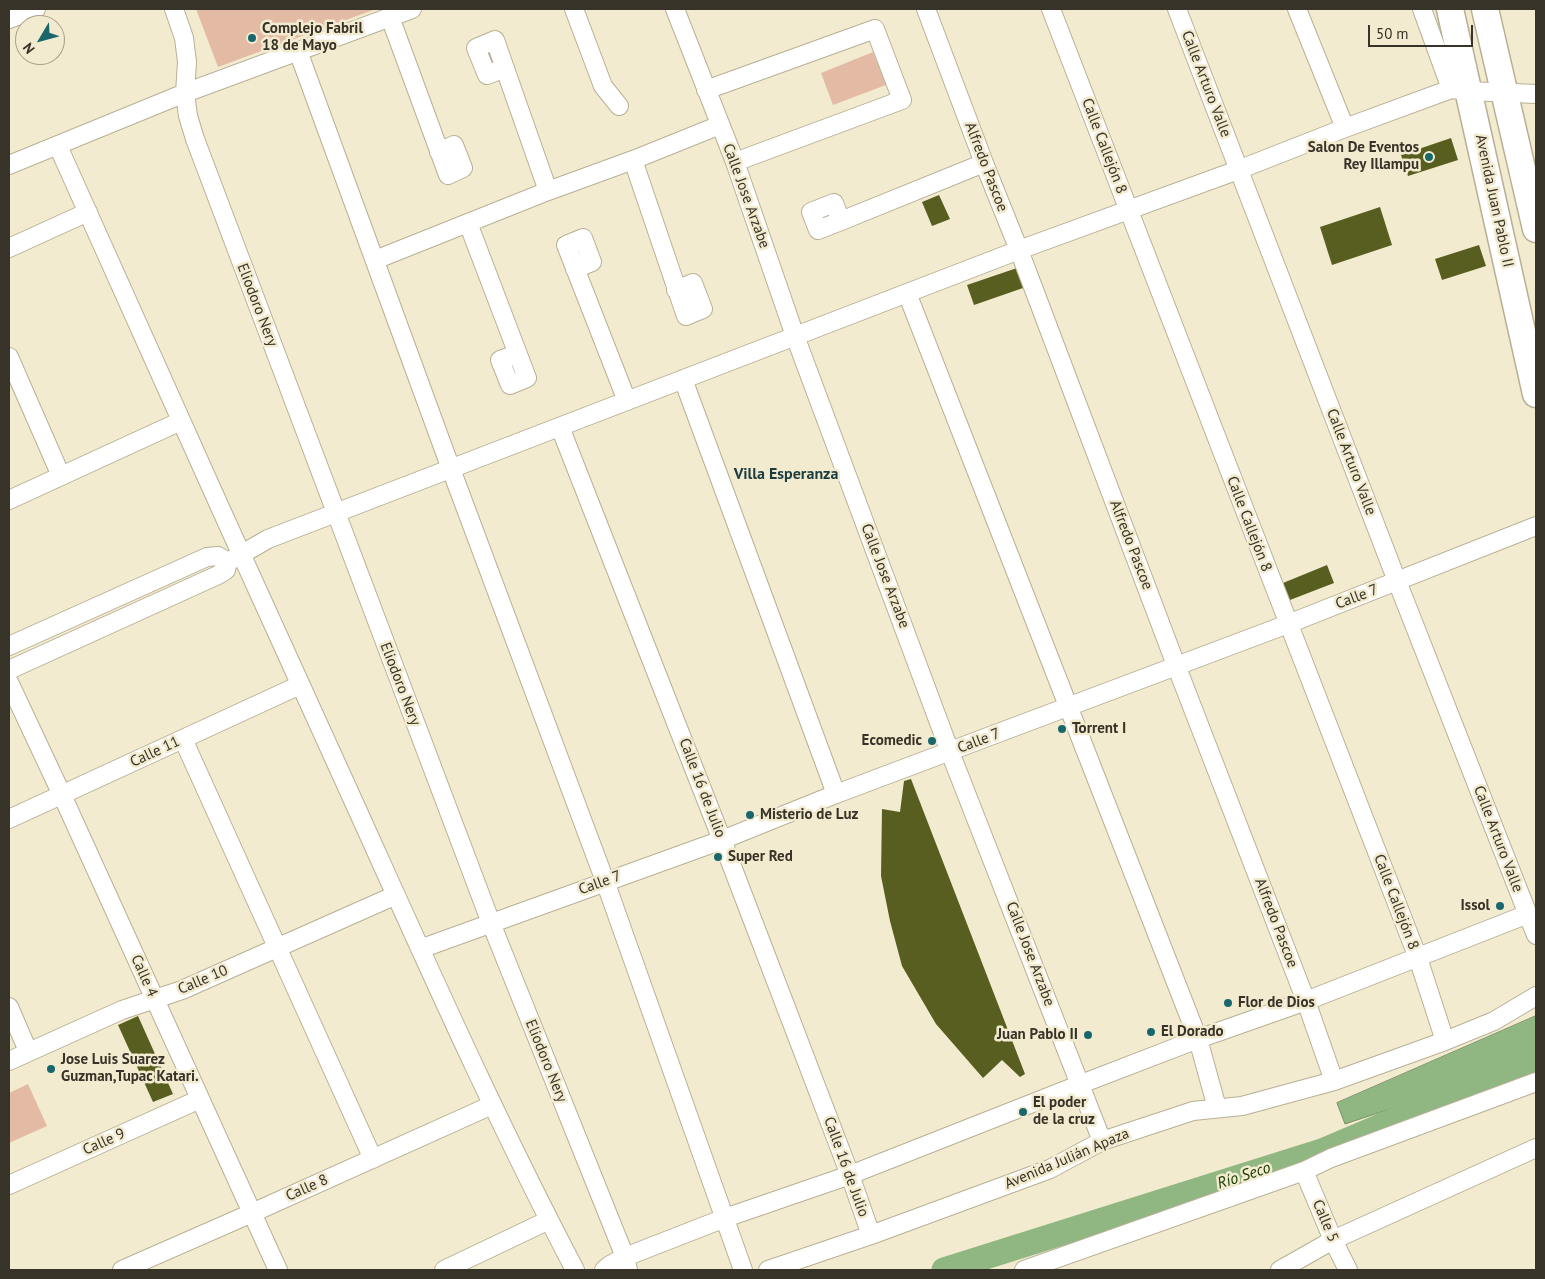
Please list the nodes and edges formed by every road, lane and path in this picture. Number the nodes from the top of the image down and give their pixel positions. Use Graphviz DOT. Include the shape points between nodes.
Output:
graph roads {
  1 [pos="36,9"];
  2 [pos="174,9"];
  3 [pos="412,9"];
  4 [pos="574,9"];
  5 [pos="675,9"];
  6 [pos="926,9"];
  7 [pos="1050,9"];
  8 [pos="1177,9"];
  9 [pos="1297,9"];
  10 [pos="1422,9"];
  11 [pos="1450,9"];
  12 [pos="1486,9"];
  13 [pos="390,17"];
  14 [pos="9,19"];
  15 [pos="298,51"];
  16 [pos="505,68"];
  17 [pos="706,90"];
  18 [pos="1460,90"];
  19 [pos="1506,92"];
  20 [pos="185,93"];
  21 [pos="1536,94"];
  22 [pos="619,106"];
  23 [pos="720,126"];
  24 [pos="1345,128"];
  25 [pos="58,146"];
  26 [pos="439,152"];
  27 [pos="633,160"];
  28 [pos="735,162"];
  29 [pos="984,164"];
  30 [pos="9,165"];
  31 [pos="1238,170"];
  32 [pos="548,191"];
  33 [pos="1129,211"];
  34 [pos="88,212"];
  35 [pos="841,221"];
  36 [pos="468,223"];
  37 [pos="1536,229"];
  38 [pos="9,248"];
  39 [pos="1019,250"];
  40 [pos="375,260"];
  41 [pos="575,269"];
  42 [pos="676,290"];
  43 [pos="907,293"];
  44 [pos="794,336"];
  45 [pos="517,354"];
  46 [pos="9,357"];
  47 [pos="684,379"];
  48 [pos="1536,394"];
  49 [pos="627,401"];
  50 [pos="181,421"];
  51 [pos="560,428"];
  52 [pos="451,469"];
  53 [pos="61,476"];
  54 [pos="9,500"];
  55 [pos="336,513"];
  56 [pos="1536,526"];
  57 [pos="234,558"];
  58 [pos="1397,581"];
  59 [pos="1288,624"];
  60 [pos="9,646"];
  61 [pos="1176,665"];
  62 [pos="9,670"];
  63 [pos="9,682"];
  64 [pos="300,685"];
  65 [pos="1067,706"];
  66 [pos="183,739"];
  67 [pos="950,752"];
  68 [pos="836,794"];
  69 [pos="62,795"];
  70 [pos="9,819"];
  71 [pos="722,840"];
  72 [pos="605,881"];
  73 [pos="396,895"];
  74 [pos="1528,914"];
  75 [pos="491,924"];
  76 [pos="1536,935"];
  77 [pos="278,948"];
  78 [pos="420,949"];
  79 [pos="1418,958"];
  80 [pos="1536,996"];
  81 [pos="155,999"];
  82 [pos="1306,1001"];
  83 [pos="9,1007"];
  84 [pos="1198,1039"];
  85 [pos="1446,1041"];
  86 [pos="28,1051"];
  87 [pos="9,1061"];
  88 [pos="1334,1081"];
  89 [pos="1536,1082"];
  90 [pos="1081,1084"];
  91 [pos="200,1099"];
  92 [pos="492,1105"];
  93 [pos="1217,1108"];
  94 [pos="1102,1141"];
  95 [pos="1536,1148"];
  96 [pos="373,1159"];
  97 [pos="1304,1171"];
  98 [pos="850,1175"];
  99 [pos="9,1185"];
  100 [pos="252,1213"];
  101 [pos="725,1218"];
  102 [pos="549,1220"];
  103 [pos="871,1235"];
  104 [pos="1333,1240"];
  105 [pos="626,1264"];
  106 [pos="122,1270"];
  107 [pos="278,1270"];
  108 [pos="444,1270"];
  109 [pos="575,1270"];
  110 [pos="604,1270"];
  111 [pos="743,1270"];
  112 [pos="768,1270"];
  113 [pos="1024,1270"];
  114 [pos="1280,1270"];
  115 [pos="1348,1270"];
  1 -- 14 [label="street"];
  2 -- 20 [label="street, Eliodoro Nery" via="184,38 187,62"];
  3 -- 13 [label="street"];
  4 -- 22 [label="street" via="603,86"];
  5 -- 17 [label="street, Calle Jose Arzabe"];
  6 -- 29 [label="street, Alfredo Pascoe"];
  7 -- 33 [label="street, Calle Callejón 8"];
  8 -- 31 [label="street, Calle Arturo Valle"];
  9 -- 24 [label="street"];
  10 -- 18 [label="street"];
  11 -- 18 [label="highway, Avenida Juan Pablo II"];
  12 -- 19 [label="highway"];
  13 -- 15 [label="street"];
  13 -- 26 [label="street"];
  15 -- 20 [label="street"];
  15 -- 40 [label="street"];
  16 -- 32 [label="street"];
  17 -- 23 [label="street, Calle Jose Arzabe"];
  17 -- 28 [label="street" via="875,29 902,100"];
  18 -- 19 [label="street"];
  18 -- 24 [label="street"];
  18 -- 48 [label="highway, Avenida Juan Pablo II"];
  19 -- 21 [label="street"];
  19 -- 37 [label="highway"];
  20 -- 25 [label="street"];
  20 -- 55 [label="street, Eliodoro Nery" via="195,139"];
  23 -- 27 [label="street"];
  23 -- 28 [label="street, Calle Jose Arzabe"];
  24 -- 31 [label="street"];
  25 -- 30 [label="street"];
  25 -- 34 [label="street"];
  27 -- 32 [label="street"];
  27 -- 42 [label="street"];
  28 -- 44 [label="street, Calle Jose Arzabe"];
  29 -- 35 [label="street"];
  29 -- 39 [label="street, Alfredo Pascoe"];
  31 -- 33 [label="street"];
  31 -- 58 [label="street, Calle Arturo Valle"];
  32 -- 36 [label="street"];
  33 -- 39 [label="street"];
  33 -- 59 [label="street, Calle Callejón 8"];
  34 -- 38 [label="street"];
  34 -- 50 [label="street"];
  36 -- 40 [label="street"];
  36 -- 45 [label="street"];
  39 -- 43 [label="street"];
  39 -- 61 [label="street, Alfredo Pascoe"];
  40 -- 52 [label="street"];
  41 -- 49 [label="street"];
  43 -- 44 [label="street"];
  43 -- 65 [label="street"];
  44 -- 47 [label="street"];
  44 -- 67 [label="street, Calle Jose Arzabe"];
  46 -- 53 [label="street"];
  47 -- 49 [label="street"];
  47 -- 68 [label="street"];
  49 -- 51 [label="street"];
  50 -- 53 [label="street"];
  50 -- 57 [label="street"];
  51 -- 52 [label="street"];
  51 -- 71 [label="street, Calle 16 de Julio"];
  52 -- 55 [label="street"];
  52 -- 72 [label="street"];
  53 -- 54 [label="street"];
  55 -- 57 [label="street" via="268,539"];
  55 -- 75 [label="street, Eliodoro Nery"];
  56 -- 58 [label="street, Calle 7"];
  57 -- 60 [label="street" via="207,557"];
  57 -- 62 [label="street" via="218,575"];
  57 -- 64 [label="street"];
  58 -- 59 [label="street, Calle 7"];
  58 -- 74 [label="street, Calle Arturo Valle"];
  59 -- 61 [label="street, Calle 7"];
  59 -- 79 [label="street, Calle Callejón 8"];
  61 -- 65 [label="street, Calle 7"];
  61 -- 82 [label="street, Alfredo Pascoe"];
  63 -- 69 [label="street, Calle 4"];
  64 -- 66 [label="street, Calle 11"];
  64 -- 73 [label="street"];
  65 -- 67 [label="street, Calle 7"];
  65 -- 84 [label="street"];
  66 -- 69 [label="street, Calle 11"];
  66 -- 77 [label="street"];
  67 -- 68 [label="street, Calle 7"];
  67 -- 90 [label="street, Calle Jose Arzabe"];
  68 -- 71 [label="street, Calle 7"];
  69 -- 70 [label="street, Calle 11"];
  69 -- 81 [label="street, Calle 4"];
  71 -- 72 [label="street, Calle 7"];
  71 -- 98 [label="street, Calle 16 de Julio"];
  72 -- 75 [label="street, Calle 7"];
  72 -- 101 [label="street"];
  73 -- 77 [label="street, Calle 10"];
  73 -- 78 [label="street"];
  74 -- 76 [label="street, Calle Arturo Valle"];
  74 -- 79 [label="street"];
  75 -- 78 [label="street, Calle 7"];
  75 -- 105 [label="street, Eliodoro Nery"];
  77 -- 81 [label="street, Calle 10"];
  77 -- 96 [label="street"];
  78 -- 92 [label="street"];
  79 -- 82 [label="street"];
  79 -- 85 [label="street, Calle Callejón 8"];
  80 -- 85 [label="street, Avenida Julián Apaza" via="1494,1021"];
  81 -- 86 [label="street, Calle 10"];
  81 -- 91 [label="street, Calle 4"];
  82 -- 84 [label="street"];
  82 -- 88 [label="street, Alfredo Pascoe"];
  83 -- 86 [label="street"];
  84 -- 90 [label="street"];
  84 -- 93 [label="street"];
  85 -- 88 [label="street, Avenida Julián Apaza"];
  86 -- 87 [label="street, Calle 10"];
  88 -- 93 [label="street, Avenida Julián Apaza" via="1242,1106"];
  89 -- 97 [label="street"];
  90 -- 94 [label="street, Calle Jose Arzabe"];
  90 -- 98 [label="street"];
  91 -- 99 [label="street, Calle 9"];
  91 -- 100 [label="street, Calle 4"];
  92 -- 96 [label="street, Calle 8"];
  92 -- 102 [label="street"];
  93 -- 94 [label="street, Avenida Julián Apaza" via="1193,1111"];
  94 -- 103 [label="street, Avenida Julián Apaza" via="1050,1169"];
  95 -- 104 [label="street"];
  96 -- 100 [label="street, Calle 8"];
  97 -- 104 [label="street, Calle 5"];
  97 -- 113 [label="street"];
  98 -- 101 [label="street"];
  98 -- 103 [label="street, Calle 16 de Julio"];
  100 -- 106 [label="street, Calle 8"];
  100 -- 107 [label="street, Calle 4"];
  101 -- 105 [label="street"];
  101 -- 111 [label="street"];
  102 -- 108 [label="street"];
  102 -- 109 [label="street"];
  103 -- 112 [label="street, Avenida Julián Apaza"];
  104 -- 114 [label="street"];
  104 -- 115 [label="street, Calle 5"];
  105 -- 110 [label="street" via="610,1265"];
}
